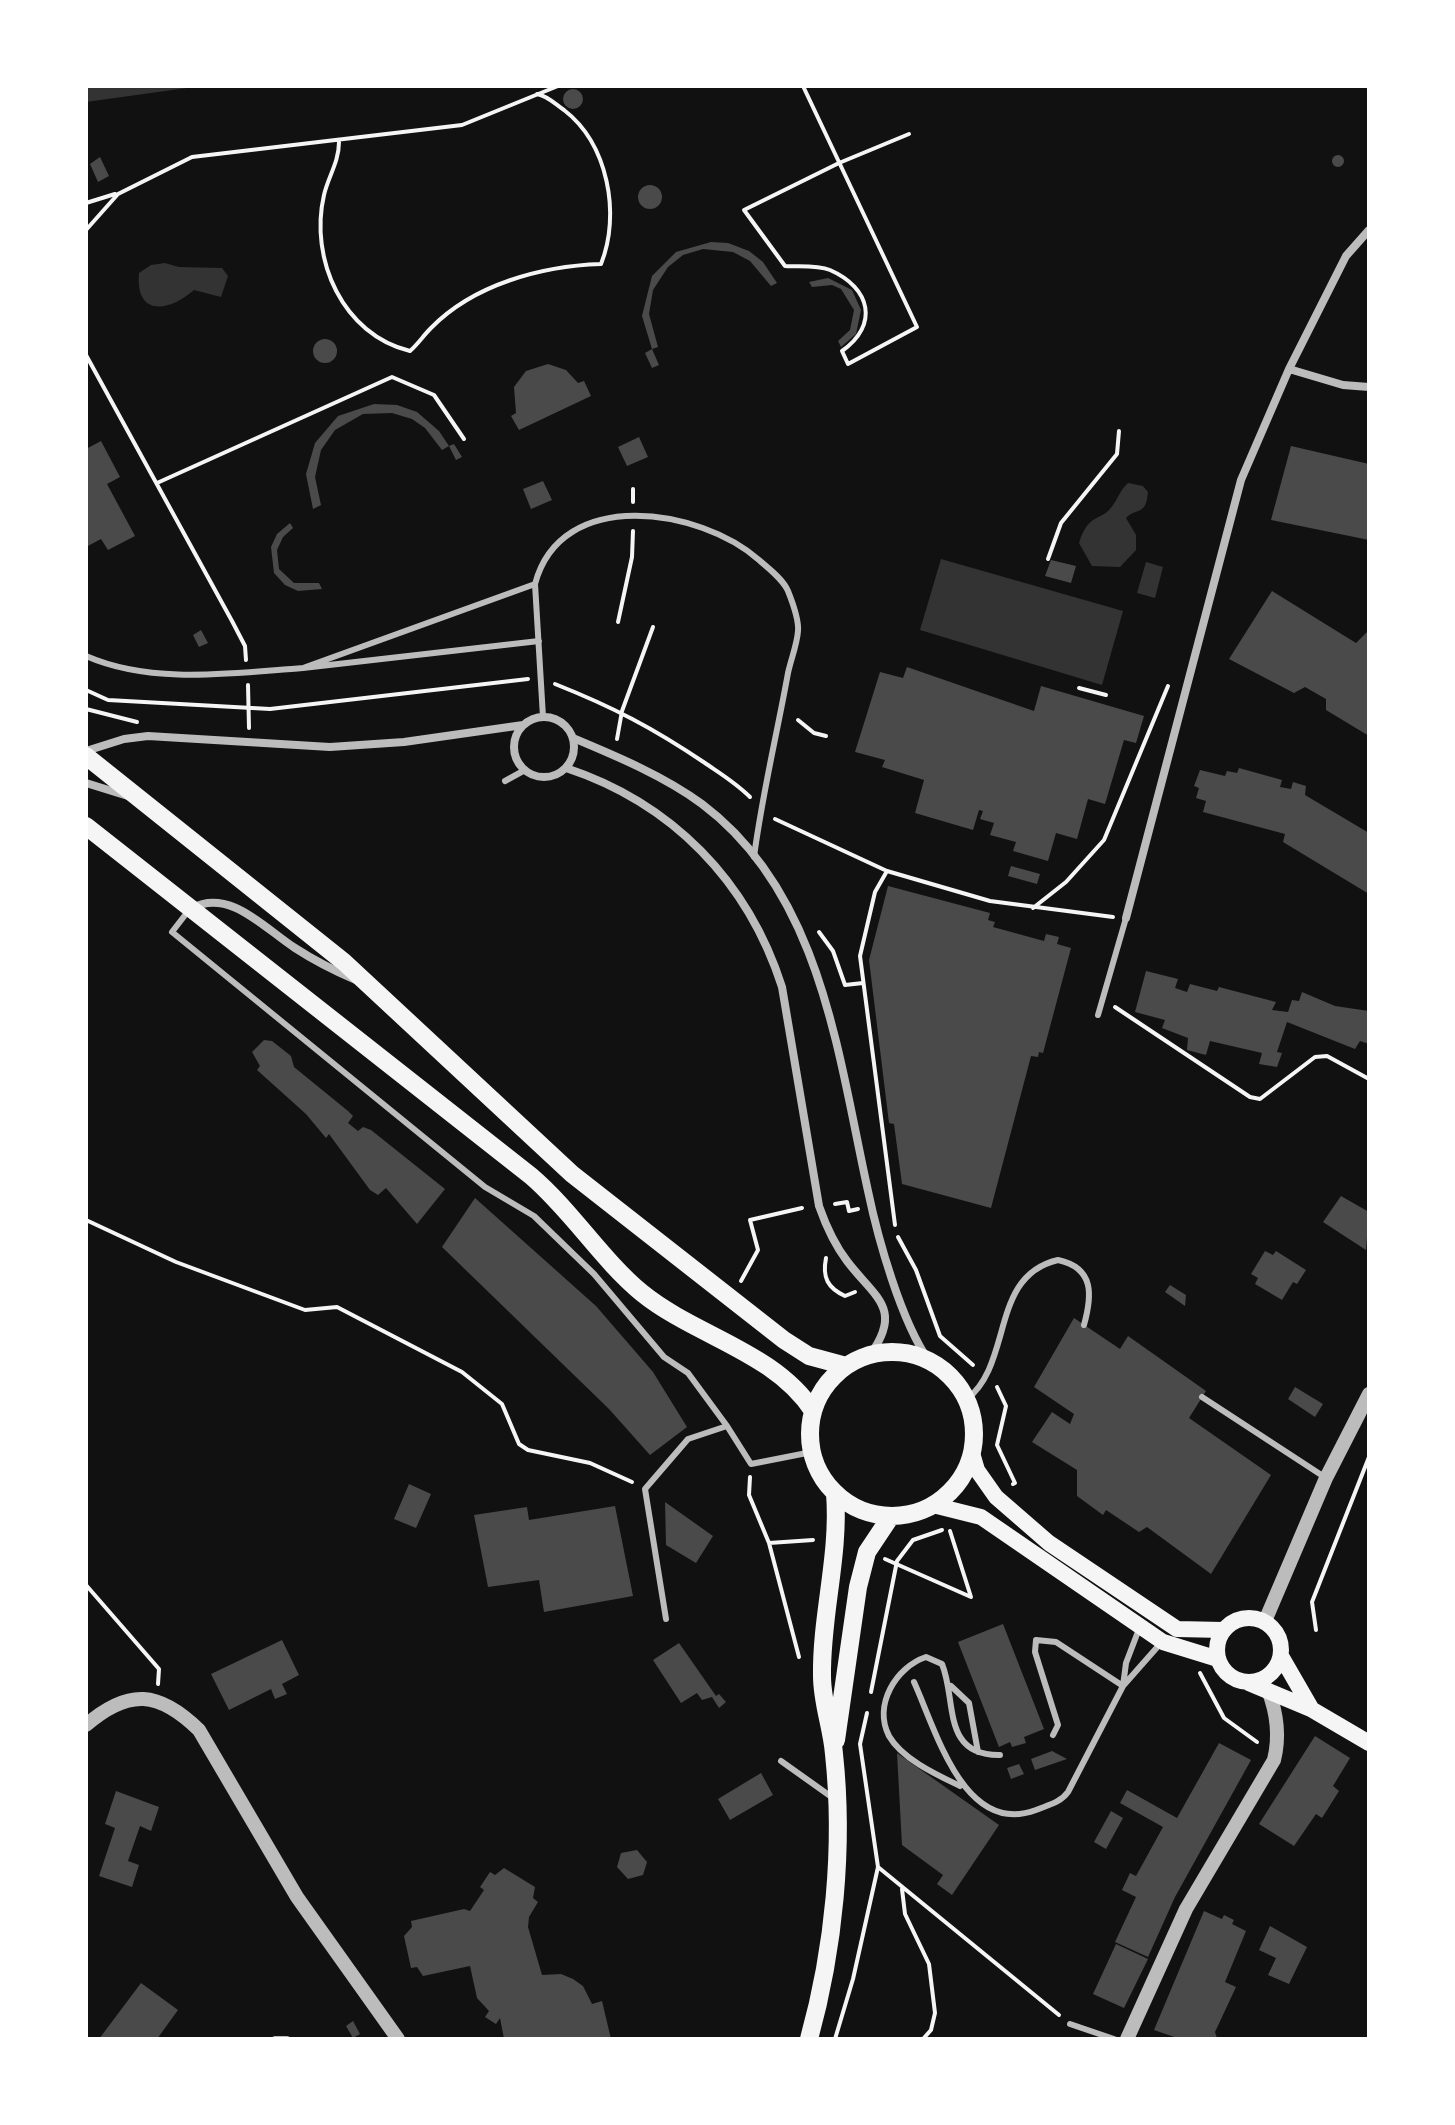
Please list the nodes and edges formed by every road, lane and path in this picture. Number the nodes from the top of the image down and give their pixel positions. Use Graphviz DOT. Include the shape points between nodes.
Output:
graph roads {
  1 [pos="558,86"];
  2 [pos="803,86"];
  3 [pos="537,94"];
  4 [pos="909,134"];
  5 [pos="339,142"];
  6 [pos="839,163"];
  7 [pos="118,194"];
  8 [pos="86,203"];
  9 [pos="87,228"];
  10 [pos="1369,230"];
  11 [pos="86,355"];
  12 [pos="1289,369"];
  13 [pos="1369,387"];
  14 [pos="1119,431"];
  15 [pos="464,439"];
  16 [pos="157,483"];
  17 [pos="633,489"];
  18 [pos="634,517"];
  19 [pos="1048,559"];
  20 [pos="535,584"];
  21 [pos="618,622"];
  22 [pos="653,627"];
  23 [pos="539,641"];
  24 [pos="86,656"];
  25 [pos="303,668"];
  26 [pos="248,672"];
  27 [pos="541,678"];
  28 [pos="1168,684"];
  29 [pos="1079,688"];
  30 [pos="86,690"];
  31 [pos="1106,695"];
  32 [pos="249,708"];
  33 [pos="86,709"];
  34 [pos="622,711"];
  35 [pos="543,717"];
  36 [pos="798,720"];
  37 [pos="523,725"];
  38 [pos="148,736"];
  39 [pos="826,736"];
  40 [pos="573,738"];
  41 [pos="248,742"];
  42 [pos="86,753"];
  43 [pos="614,757"];
  44 [pos="566,768"];
  45 [pos="525,770"];
  46 [pos="505,781"];
  47 [pos="86,783"];
  48 [pos="145,800"];
  49 [pos="761,808"];
  50 [pos="86,826"];
  51 [pos="754,857"];
  52 [pos="887,871"];
  53 [pos="192,908"];
  54 [pos="1033,908"];
  55 [pos="1126,918"];
  56 [pos="371,987"];
  57 [pos="1103,999"];
  58 [pos="1098,1015"];
  59 [pos="1369,1079"];
  60 [pos="819,1206"];
  61 [pos="871,1206"];
  62 [pos="86,1220"];
  63 [pos="896,1234"];
  64 [pos="731,1299"];
  65 [pos="1084,1325"];
  66 [pos="870,1355"];
  67 [pos="929,1361"];
  68 [pos="846,1366"];
  69 [pos="1369,1394"];
  70 [pos="1202,1397"];
  71 [pos="966,1400"];
  72 [pos="813,1411"];
  73 [pos="727,1426"];
  74 [pos="812,1452"];
  75 [pos="972,1453"];
  76 [pos="1369,1457"];
  77 [pos="751,1464"];
  78 [pos="1326,1478"];
  79 [pos="645,1489"];
  80 [pos="835,1493"];
  81 [pos="933,1505"];
  82 [pos="891,1516"];
  83 [pos="950,1530"];
  84 [pos="836,1539"];
  85 [pos="769,1543"];
  86 [pos="867,1552"];
  87 [pos="86,1585"];
  88 [pos="666,1619"];
  89 [pos="1265,1621"];
  90 [pos="1139,1626"];
  91 [pos="1223,1630"];
  92 [pos="1316,1630"];
  93 [pos="1163,1642"];
  94 [pos="1189,1653"];
  95 [pos="1281,1656"];
  96 [pos="799,1658"];
  97 [pos="1218,1659"];
  98 [pos="914,1682"];
  99 [pos="1249,1683"];
  100 [pos="951,1686"];
  101 [pos="1123,1686"];
  102 [pos="1268,1690"];
  103 [pos="157,1701"];
  104 [pos="1311,1709"];
  105 [pos="86,1725"];
  106 [pos="1053,1735"];
  107 [pos="1369,1743"];
  108 [pos="834,1752"];
  109 [pos="978,1752"];
  110 [pos="1000,1755"];
  111 [pos="781,1761"];
  112 [pos="1269,1769"];
  113 [pos="962,1787"];
  114 [pos="836,1800"];
  115 [pos="902,1887"];
  116 [pos="1070,2024"];
  117 [pos="275,2039"];
  118 [pos="287,2039"];
  119 [pos="398,2039"];
  120 [pos="809,2039"];
  121 [pos="835,2039"];
  122 [pos="923,2039"];
  123 [pos="1114,2039"];
  124 [pos="1127,2039"];
  1 -- 3 [label="path"];
  2 -- 6 [label="path"];
  3 -- 5 [label="path" via="462,125"];
  3 -- 5 [label="path" via="572,117 599,155 611,223 601,264 558,265 494,284 432,326 410,351 380,341 335,292 319,238"];
  4 -- 6 [label="path"];
  5 -- 7 [label="path" via="192,157"];
  6 -- 6 [label="path" via="917,327 848,364 842,351 859,339 866,315 864,296 827,269 785,266 744,210"];
  7 -- 8 [label="path"];
  7 -- 9 [label="path"];
  10 -- 12 [label="street" via="1346,256"];
  11 -- 16 [label="path"];
  12 -- 13 [label="street"];
  12 -- 55 [label="street" via="1241,480"];
  14 -- 19 [label="path" via="1117,454 1061,523"];
  15 -- 16 [label="path" via="434,395 392,377"];
  16 -- 26 [label="path" via="245,646"];
  17 -- 18 [label="path"];
  18 -- 20 [label="lane" via="594,522 559,539"];
  18 -- 21 [label="path" via="632,557"];
  18 -- 49 [label="lane" via="698,523 754,555 787,587 799,630"];
  20 -- 23 [label="lane"];
  20 -- 25 [label="lane"];
  22 -- 34 [label="path"];
  23 -- 25 [label="lane"];
  23 -- 27 [label="lane"];
  24 -- 26 [label="lane" via="113,668"];
  25 -- 26 [label="lane"];
  26 -- 32 [label="path"];
  27 -- 32 [label="path"];
  27 -- 34 [label="path"];
  27 -- 35 [label="lane"];
  28 -- 54 [label="path" via="1104,840 1066,882"];
  29 -- 31 [label="path"];
  30 -- 32 [label="path" via="108,700"];
  32 -- 41 [label="path"];
  33 -- 38 [label="path" via="134,718"];
  34 -- 43 [label="path"];
  34 -- 49 [label="path" via="737,784"];
  35 -- 37 [label="street"];
  35 -- 40 [label="street" via="562,722"];
  36 -- 39 [label="path"];
  37 -- 41 [label="street" via="330,747"];
  37 -- 45 [label="street" via="515,750"];
  38 -- 41 [label="street"];
  38 -- 42 [label="street"];
  40 -- 43 [label="street"];
  40 -- 44 [label="street"];
  42 -- 48 [label="main road"];
  43 -- 51 [label="street" via="703,805"];
  44 -- 45 [label="street" via="550,776"];
  44 -- 60 [label="street" via="604,780 674,825 749,908 782,987"];
  45 -- 46 [label="lane"];
  47 -- 48 [label="street"];
  48 -- 56 [label="main road"];
  49 -- 51 [label="lane"];
  49 -- 52 [label="path" via="784,826"];
  50 -- 53 [label="main road"];
  51 -- 61 [label="street" via="794,918 819,978"];
  52 -- 54 [label="path"];
  52 -- 63 [label="path" via="875,892 860,956"];
  53 -- 56 [label="street" via="205,900 221,902 251,916 317,962"];
  53 -- 72 [label="main road" via="559,1200 640,1291 789,1381"];
  53 -- 73 [label="lane" via="172,932 485,1187 534,1216 594,1274 664,1357 688,1373"];
  54 -- 55 [label="path"];
  55 -- 57 [label="lane"];
  56 -- 64 [label="main road" via="572,1174"];
  57 -- 58 [label="lane"];
  57 -- 59 [label="path" via="1250,1097 1260,1099 1315,1057 1327,1056"];
  60 -- 61 [label="path" via="847,1202 849,1211"];
  60 -- 64 [label="path" via="750,1220 758,1250"];
  60 -- 66 [label="street" via="843,1255 884,1305 886,1325"];
  61 -- 67 [label="street" via="876,1236 917,1344"];
  62 -- 79 [label="path" via="176,1262 305,1310 337,1307 462,1372 502,1404 519,1444 528,1450 610,1469"];
  64 -- 68 [label="main road" via="809,1356"];
  65 -- 71 [label="lane" via="1091,1291 1088,1277 1058,1260 1031,1271 1011,1299 986,1377"];
  66 -- 67 [label="main road" via="910,1354"];
  66 -- 68 [label="main road"];
  67 -- 71 [label="main road" via="957,1384"];
  68 -- 72 [label="main road"];
  69 -- 78 [label="street"];
  70 -- 78 [label="lane"];
  71 -- 75 [label="main road" via="973,1426"];
  72 -- 74 [label="main road"];
  73 -- 77 [label="lane"];
  73 -- 79 [label="lane" via="688,1439"];
  74 -- 77 [label="lane"];
  74 -- 80 [label="main road" via="823,1480"];
  75 -- 81 [label="main road" via="964,1474"];
  75 -- 91 [label="main road" via="996,1497 1049,1543 1177,1629"];
  76 -- 92 [label="path" via="1312,1602"];
  77 -- 85 [label="path" via="749,1495"];
  78 -- 89 [label="street"];
  79 -- 88 [label="lane"];
  80 -- 82 [label="main road" via="851,1506"];
  80 -- 84 [label="main road"];
  81 -- 82 [label="main road"];
  81 -- 90 [label="main road" via="981,1517"];
  82 -- 86 [label="main road"];
  83 -- 86 [label="path" via="971,1597"];
  84 -- 85 [label="path"];
  84 -- 108 [label="main road" via="822,1676"];
  85 -- 96 [label="path"];
  86 -- 108 [label="main road"];
  87 -- 103 [label="path" via="159,1669"];
  89 -- 91 [label="main road" via="1247,1618"];
  89 -- 95 [label="main road" via="1278,1636"];
  90 -- 93 [label="main road"];
  90 -- 101 [label="lane"];
  91 -- 97 [label="main road"];
  93 -- 94 [label="main road"];
  93 -- 101 [label="lane"];
  94 -- 97 [label="main road"];
  94 -- 112 [label="path" via="1224,1718 1261,1744 1257,1759"];
  95 -- 99 [label="main road" via="1273,1672"];
  95 -- 104 [label="main road"];
  97 -- 99 [label="main road" via="1229,1677"];
  98 -- 113 [label="lane"];
  99 -- 102 [label="main road"];
  100 -- 109 [label="lane" via="969,1703"];
  100 -- 109 [label="lane" via="949,1711 959,1736"];
  100 -- 113 [label="lane" via="942,1664 916,1660 897,1672 891,1683 885,1722 889,1737 904,1753"];
  101 -- 106 [label="lane" via="1056,1642 1036,1640 1058,1725"];
  101 -- 113 [label="lane" via="1063,1799 1019,1816 1000,1813"];
  102 -- 104 [label="main road"];
  102 -- 112 [label="street" via="1278,1744"];
  103 -- 105 [label="street" via="125,1700"];
  103 -- 119 [label="street" via="182,1713 199,1730 297,1897"];
  104 -- 107 [label="main road"];
  108 -- 114 [label="main road"];
  109 -- 110 [label="lane"];
  111 -- 114 [label="lane"];
  112 -- 124 [label="street" via="1186,1909"];
  114 -- 120 [label="main road" via="832,1914"];
  115 -- 116 [label="path"];
  115 -- 121 [label="path" via="878,1867"];
  115 -- 122 [label="path" via="905,1914 929,1964 935,2013"];
  116 -- 123 [label="lane"];
  117 -- 118 [label="lane"];
}
